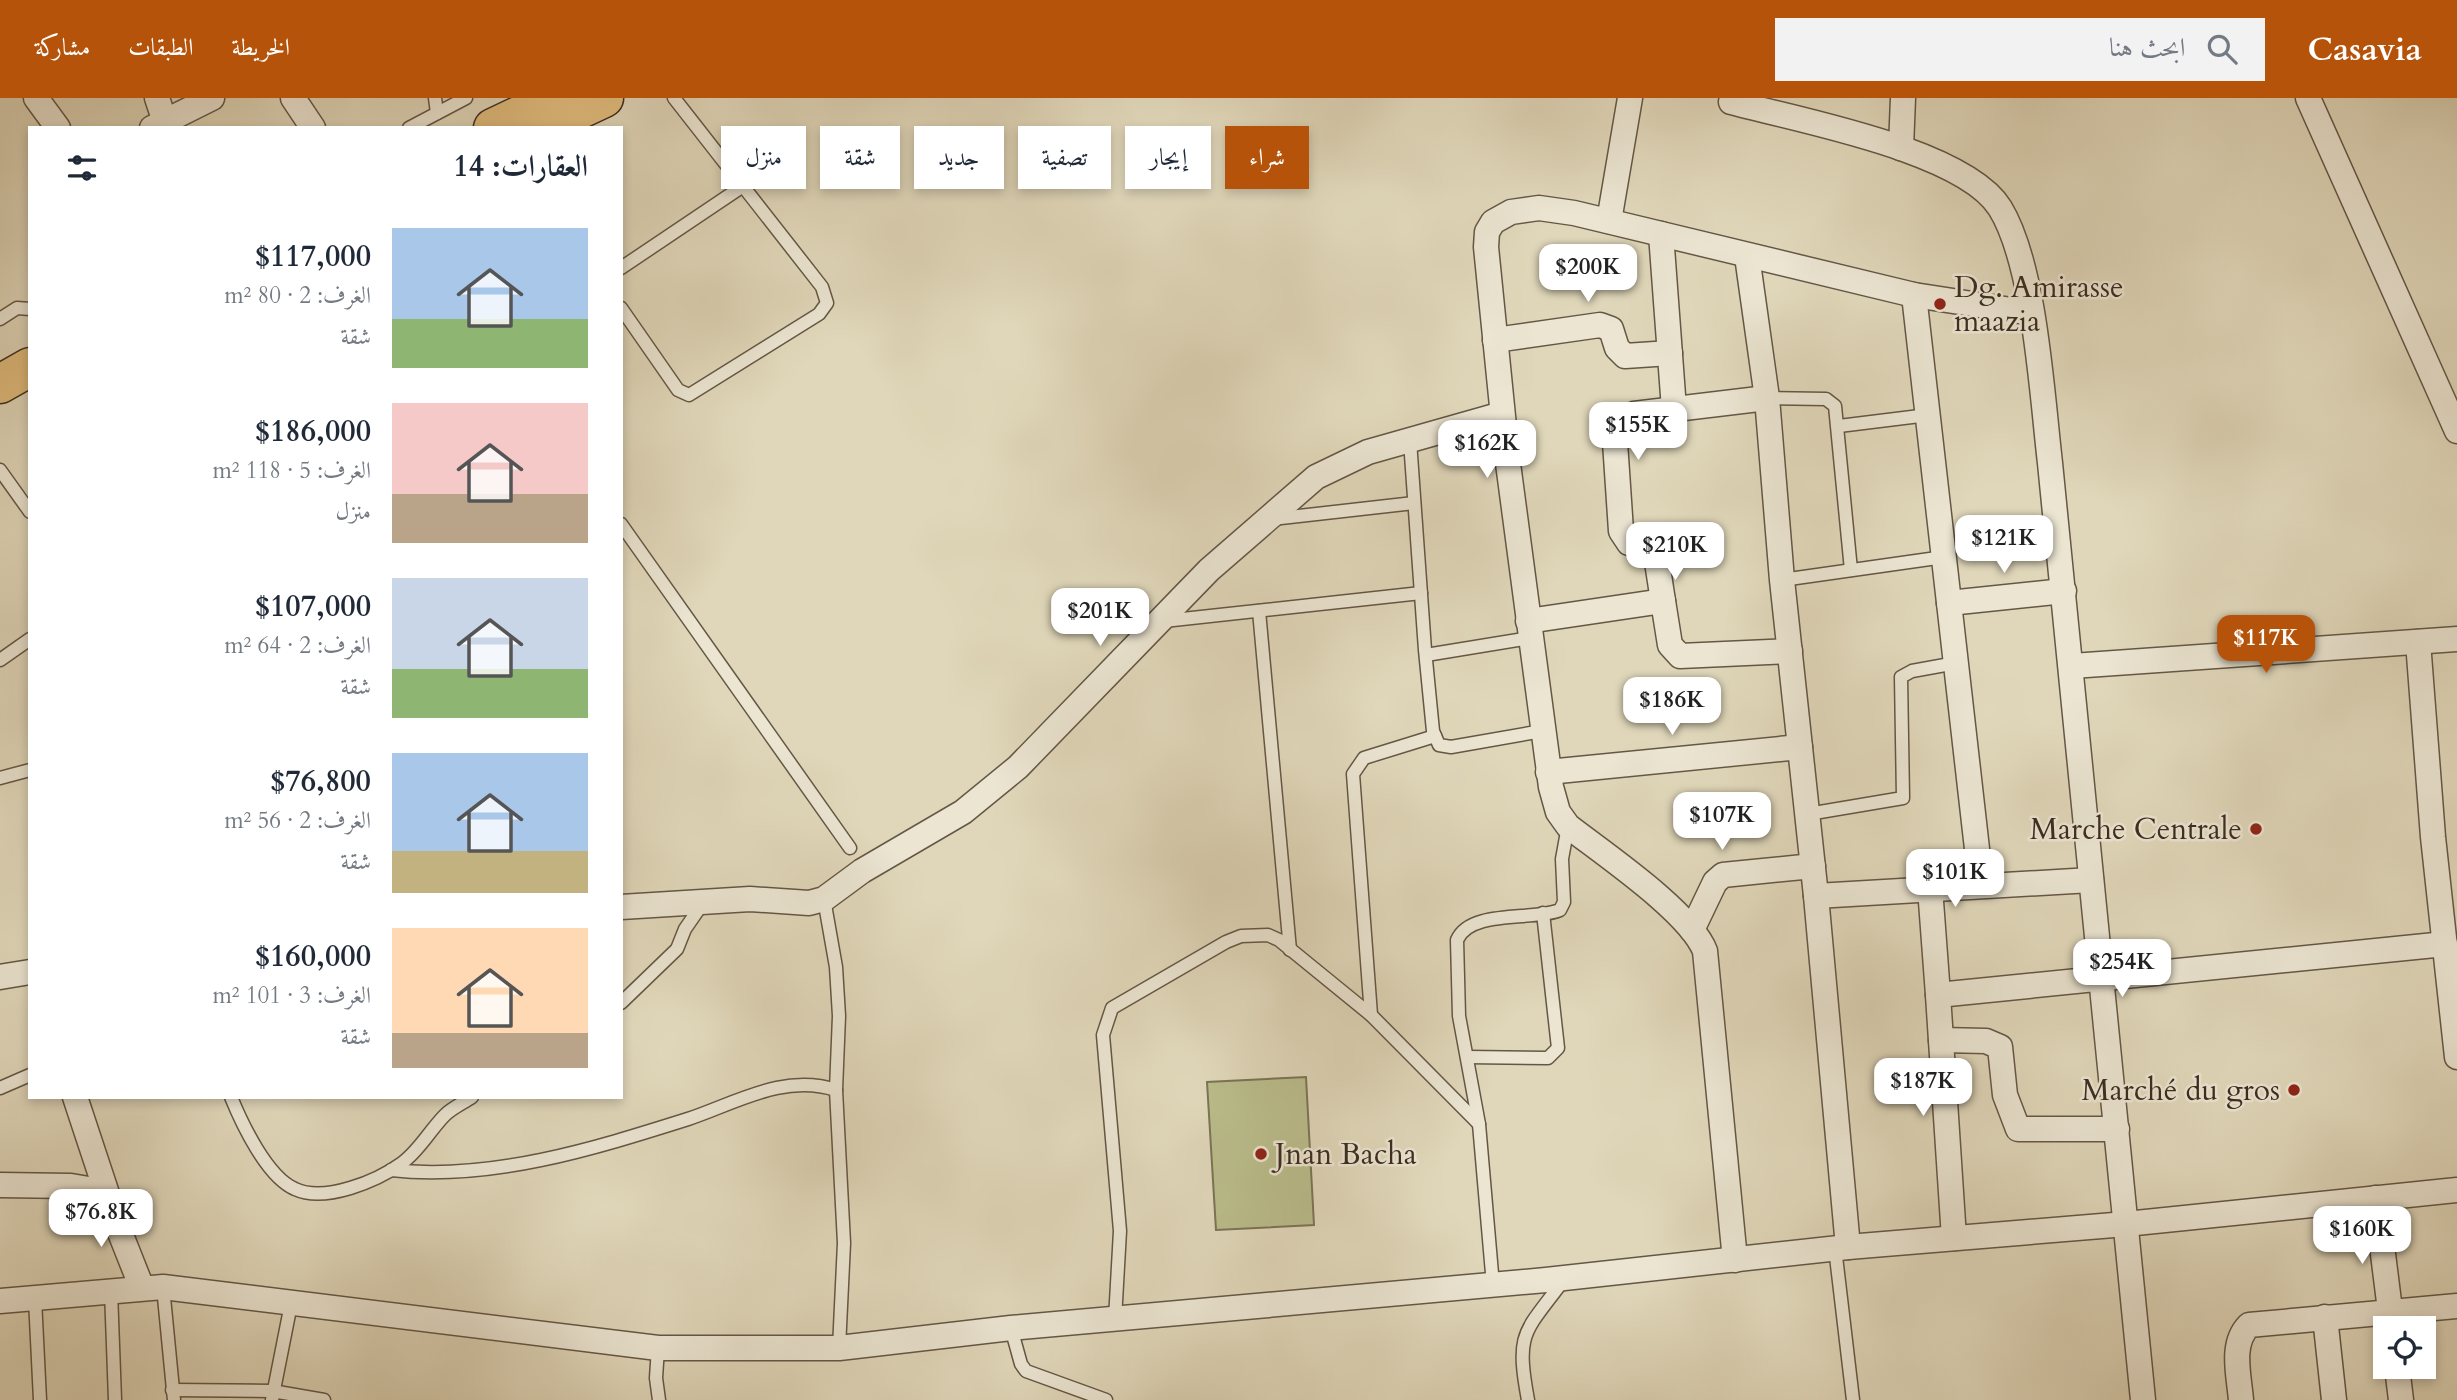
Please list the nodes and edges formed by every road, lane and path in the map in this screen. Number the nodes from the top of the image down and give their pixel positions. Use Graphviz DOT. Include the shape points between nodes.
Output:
graph roads {
  1 [pos="157,98"];
  2 [pos="212,98"];
  3 [pos="293,98"];
  4 [pos="435,98"];
  5 [pos="467,98"];
  6 [pos="604,98"];
  7 [pos="674,98"];
  8 [pos="1630,98"];
  9 [pos="1903,98"];
  10 [pos="2308,98"];
  11 [pos="1729,99"];
  12 [pos="537,108"];
  13 [pos="437,113"];
  14 [pos="159,125"];
  15 [pos="312,126"];
  16 [pos="413,126"];
  17 [pos="497,126"];
  18 [pos="1901,148"];
  19 [pos="721,158"];
  20 [pos="739,189"];
  21 [pos="745,189"];
  22 [pos="1609,220"];
  23 [pos="1661,234"];
  24 [pos="1747,256"];
  25 [pos="623,267"];
  26 [pos="1914,295"];
  27 [pos="28,309"];
  28 [pos="623,312"];
  29 [pos="2031,313"];
  30 [pos="0,319"];
  31 [pos="1495,340"];
  32 [pos="28,347"];
  33 [pos="1670,354"];
  34 [pos="0,363"];
  35 [pos="28,368"];
  36 [pos="0,384"];
  37 [pos="2449,388"];
  38 [pos="1767,398"];
  39 [pos="1674,409"];
  40 [pos="1502,414"];
  41 [pos="1928,415"];
  42 [pos="1839,426"];
  43 [pos="2457,431"];
  44 [pos="1410,441"];
  45 [pos="0,470"];
  46 [pos="1414,503"];
  47 [pos="28,509"];
  48 [pos="1267,520"];
  49 [pos="623,527"];
  50 [pos="1944,557"];
  51 [pos="1851,570"];
  52 [pos="1782,580"];
  53 [pos="2064,592"];
  54 [pos="1421,593"];
  55 [pos="1663,601"];
  56 [pos="1949,603"];
  57 [pos="1259,611"];
  58 [pos="1157,621"];
  59 [pos="1529,629"];
  60 [pos="2457,639"];
  61 [pos="28,640"];
  62 [pos="2418,642"];
  63 [pos="1790,651"];
  64 [pos="1426,655"];
  65 [pos="0,660"];
  66 [pos="1956,663"];
  67 [pos="2072,666"];
  68 [pos="1542,731"];
  69 [pos="1435,736"];
  70 [pos="1800,747"];
  71 [pos="28,771"];
  72 [pos="1548,772"];
  73 [pos="0,778"];
  74 [pos="1808,814"];
  75 [pos="1569,826"];
  76 [pos="850,848"];
  77 [pos="1813,866"];
  78 [pos="2091,880"];
  79 [pos="1981,884"];
  80 [pos="1930,888"];
  81 [pos="2448,893"];
  82 [pos="1816,896"];
  83 [pos="824,899"];
  84 [pos="703,903"];
  85 [pos="623,906"];
  86 [pos="1542,914"];
  87 [pos="1692,930"];
  88 [pos="2445,944"];
  89 [pos="1290,950"];
  90 [pos="28,972"];
  91 [pos="0,977"];
  92 [pos="2101,978"];
  93 [pos="1938,995"];
  94 [pos="623,1001"];
  95 [pos="1371,1015"];
  96 [pos="1941,1040"];
  97 [pos="1467,1057"];
  98 [pos="2457,1057"];
  99 [pos="28,1076"];
  100 [pos="0,1088"];
  101 [pos="836,1090"];
  102 [pos="76,1099"];
  103 [pos="233,1099"];
  104 [pos="469,1099"];
  105 [pos="1479,1124"];
  106 [pos="2116,1129"];
  107 [pos="391,1170"];
  108 [pos="0,1185"];
  109 [pos="2457,1190"];
  110 [pos="106,1192"];
  111 [pos="2376,1198"];
  112 [pos="2126,1224"];
  113 [pos="1954,1238"];
  114 [pos="1842,1247"];
  115 [pos="1735,1260"];
  116 [pos="1565,1278"];
  117 [pos="1493,1285"];
  118 [pos="152,1288"];
  119 [pos="111,1291"];
  120 [pos="35,1299"];
  121 [pos="0,1301"];
  122 [pos="291,1304"];
  123 [pos="2457,1306"];
  124 [pos="2391,1316"];
  125 [pos="2410,1316"];
  126 [pos="2325,1317"];
  127 [pos="1115,1319"];
  128 [pos="2373,1319"];
  129 [pos="1011,1328"];
  130 [pos="658,1348"];
  131 [pos="839,1348"];
  132 [pos="2398,1379"];
  133 [pos="173,1395"];
  134 [pos="272,1395"];
  135 [pos="40,1400"];
  136 [pos="115,1400"];
  137 [pos="324,1400"];
  138 [pos="659,1400"];
  139 [pos="1107,1400"];
  140 [pos="1528,1400"];
  141 [pos="1853,1400"];
  142 [pos="2143,1400"];
  143 [pos="2241,1400"];
  144 [pos="2334,1400"];
  145 [pos="2401,1400"];
  1 -- 14 [label="street"];
  2 -- 14 [label="street"];
  3 -- 15 [label="street"];
  4 -- 13 [label="lane"];
  5 -- 13 [label="lane"];
  6 -- 12 [label="highway"];
  7 -- 19 [label="lane"];
  8 -- 22 [label="street"];
  9 -- 18 [label="street"];
  10 -- 37 [label="street"];
  11 -- 18 [label="street"];
  12 -- 17 [label="highway"];
  13 -- 16 [label="lane"];
  18 -- 29 [label="street" via="1949,167 2000,208 2019,259"];
  20 -- 25 [label="lane"];
  21 -- 28 [label="lane" via="822,287 827,303 819,314 690,395 678,390"];
  22 -- 23 [label="street"];
  22 -- 31 [label="street" via="1539,208 1511,212 1493,222 1486,247"];
  23 -- 24 [label="street"];
  23 -- 33 [label="street"];
  24 -- 26 [label="street"];
  24 -- 38 [label="street"];
  26 -- 29 [label="street"];
  26 -- 41 [label="street"];
  27 -- 30 [label="lane" via="17,308"];
  29 -- 53 [label="street"];
  31 -- 33 [label="street" via="1600,325 1611,328 1622,355"];
  31 -- 40 [label="street"];
  32 -- 34 [label="highway"];
  33 -- 39 [label="street"];
  35 -- 36 [label="highway"];
  37 -- 43 [label="street"];
  38 -- 39 [label="street"];
  38 -- 42 [label="lane" via="1826,399 1835,406"];
  38 -- 52 [label="street"];
  39 -- 55 [label="street" via="1627,416 1613,434 1621,531 1629,542 1655,549"];
  40 -- 44 [label="street"];
  40 -- 59 [label="street"];
  41 -- 42 [label="lane"];
  41 -- 50 [label="street"];
  42 -- 51 [label="lane"];
  44 -- 46 [label="lane"];
  44 -- 48 [label="street" via="1343,461 1316,477"];
  45 -- 47 [label="lane"];
  46 -- 48 [label="lane"];
  46 -- 54 [label="lane"];
  48 -- 58 [label="street"];
  49 -- 76 [label="lane"];
  50 -- 51 [label="lane"];
  50 -- 56 [label="street"];
  51 -- 52 [label="lane"];
  52 -- 63 [label="street"];
  53 -- 56 [label="street"];
  53 -- 67 [label="street"];
  54 -- 57 [label="lane"];
  54 -- 64 [label="lane"];
  55 -- 59 [label="street"];
  55 -- 63 [label="street" via="1670,645 1680,656"];
  56 -- 66 [label="street"];
  57 -- 58 [label="lane"];
  57 -- 89 [label="lane"];
  58 -- 83 [label="street" via="1018,767 963,812 862,871"];
  59 -- 64 [label="lane"];
  59 -- 68 [label="street"];
  60 -- 62 [label="street"];
  61 -- 65 [label="lane"];
  62 -- 67 [label="street"];
  62 -- 81 [label="street"];
  63 -- 70 [label="street"];
  64 -- 69 [label="lane"];
  66 -- 74 [label="lane" via="1901,677 1903,798"];
  66 -- 79 [label="street"];
  67 -- 78 [label="street"];
  68 -- 69 [label="lane" via="1451,747 1442,747"];
  68 -- 72 [label="street"];
  69 -- 95 [label="lane" via="1364,758 1353,774"];
  70 -- 72 [label="street"];
  70 -- 74 [label="street"];
  71 -- 73 [label="lane"];
  72 -- 75 [label="street" via="1558,812"];
  74 -- 77 [label="street"];
  75 -- 86 [label="lane" via="1563,849 1563,906"];
  75 -- 87 [label="street"];
  77 -- 82 [label="street"];
  77 -- 87 [label="street" via="1723,874"];
  78 -- 79 [label="street"];
  78 -- 92 [label="street"];
  79 -- 80 [label="street"];
  80 -- 82 [label="street"];
  80 -- 93 [label="street"];
  81 -- 88 [label="street"];
  82 -- 114 [label="street"];
  83 -- 84 [label="street" via="809,903 750,899"];
  83 -- 101 [label="lane" via="838,993"];
  84 -- 85 [label="street"];
  84 -- 94 [label="lane" via="677,950"];
  86 -- 97 [label="lane" via="1492,919 1460,933 1459,1016"];
  86 -- 97 [label="lane" via="1558,1048 1548,1058"];
  87 -- 115 [label="street" via="1701,940 1709,969"];
  88 -- 92 [label="street"];
  88 -- 98 [label="street"];
  89 -- 95 [label="lane"];
  89 -- 127 [label="lane" via="1268,935 1241,936 1112,1009 1103,1035 1120,1231"];
  90 -- 91 [label="street"];
  92 -- 93 [label="street"];
  92 -- 106 [label="street"];
  93 -- 96 [label="street"];
  95 -- 105 [label="lane"];
  96 -- 106 [label="street" via="1986,1041 2000,1046 2005,1095 2018,1129"];
  96 -- 113 [label="street"];
  97 -- 105 [label="lane"];
  99 -- 100 [label="lane"];
  101 -- 107 [label="lane" via="806,1084 781,1087 689,1119 526,1164 444,1174"];
  101 -- 131 [label="lane" via="844,1243"];
  102 -- 110 [label="street"];
  103 -- 107 [label="lane" via="251,1142 295,1189 337,1190"];
  104 -- 107 [label="lane" via="446,1114 404,1162"];
  105 -- 117 [label="lane"];
  106 -- 112 [label="street"];
  108 -- 110 [label="street" via="71,1186"];
  109 -- 111 [label="street"];
  110 -- 118 [label="street"];
  111 -- 112 [label="street"];
  111 -- 124 [label="street"];
  112 -- 113 [label="street"];
  112 -- 142 [label="street"];
  113 -- 114 [label="street"];
  114 -- 115 [label="street"];
  114 -- 141 [label="lane"];
  115 -- 116 [label="street"];
  116 -- 117 [label="street"];
  116 -- 140 [label="lane" via="1524,1335 1520,1355"];
  117 -- 127 [label="street"];
  118 -- 119 [label="street"];
  118 -- 122 [label="street"];
  118 -- 133 [label="lane"];
  119 -- 120 [label="street"];
  119 -- 136 [label="lane"];
  120 -- 121 [label="street"];
  120 -- 135 [label="lane"];
  122 -- 130 [label="street"];
  122 -- 134 [label="lane"];
  123 -- 125 [label="street"];
  126 -- 128 [label="street"];
  126 -- 143 [label="street" via="2249,1325 2241,1333 2237,1349"];
  126 -- 144 [label="street"];
  127 -- 129 [label="street"];
  129 -- 131 [label="street"];
  129 -- 139 [label="lane" via="1026,1371"];
  130 -- 131 [label="street"];
  130 -- 138 [label="lane"];
  132 -- 145 [label="street"];
  133 -- 134 [label="lane"];
  134 -- 137 [label="lane"];
}
